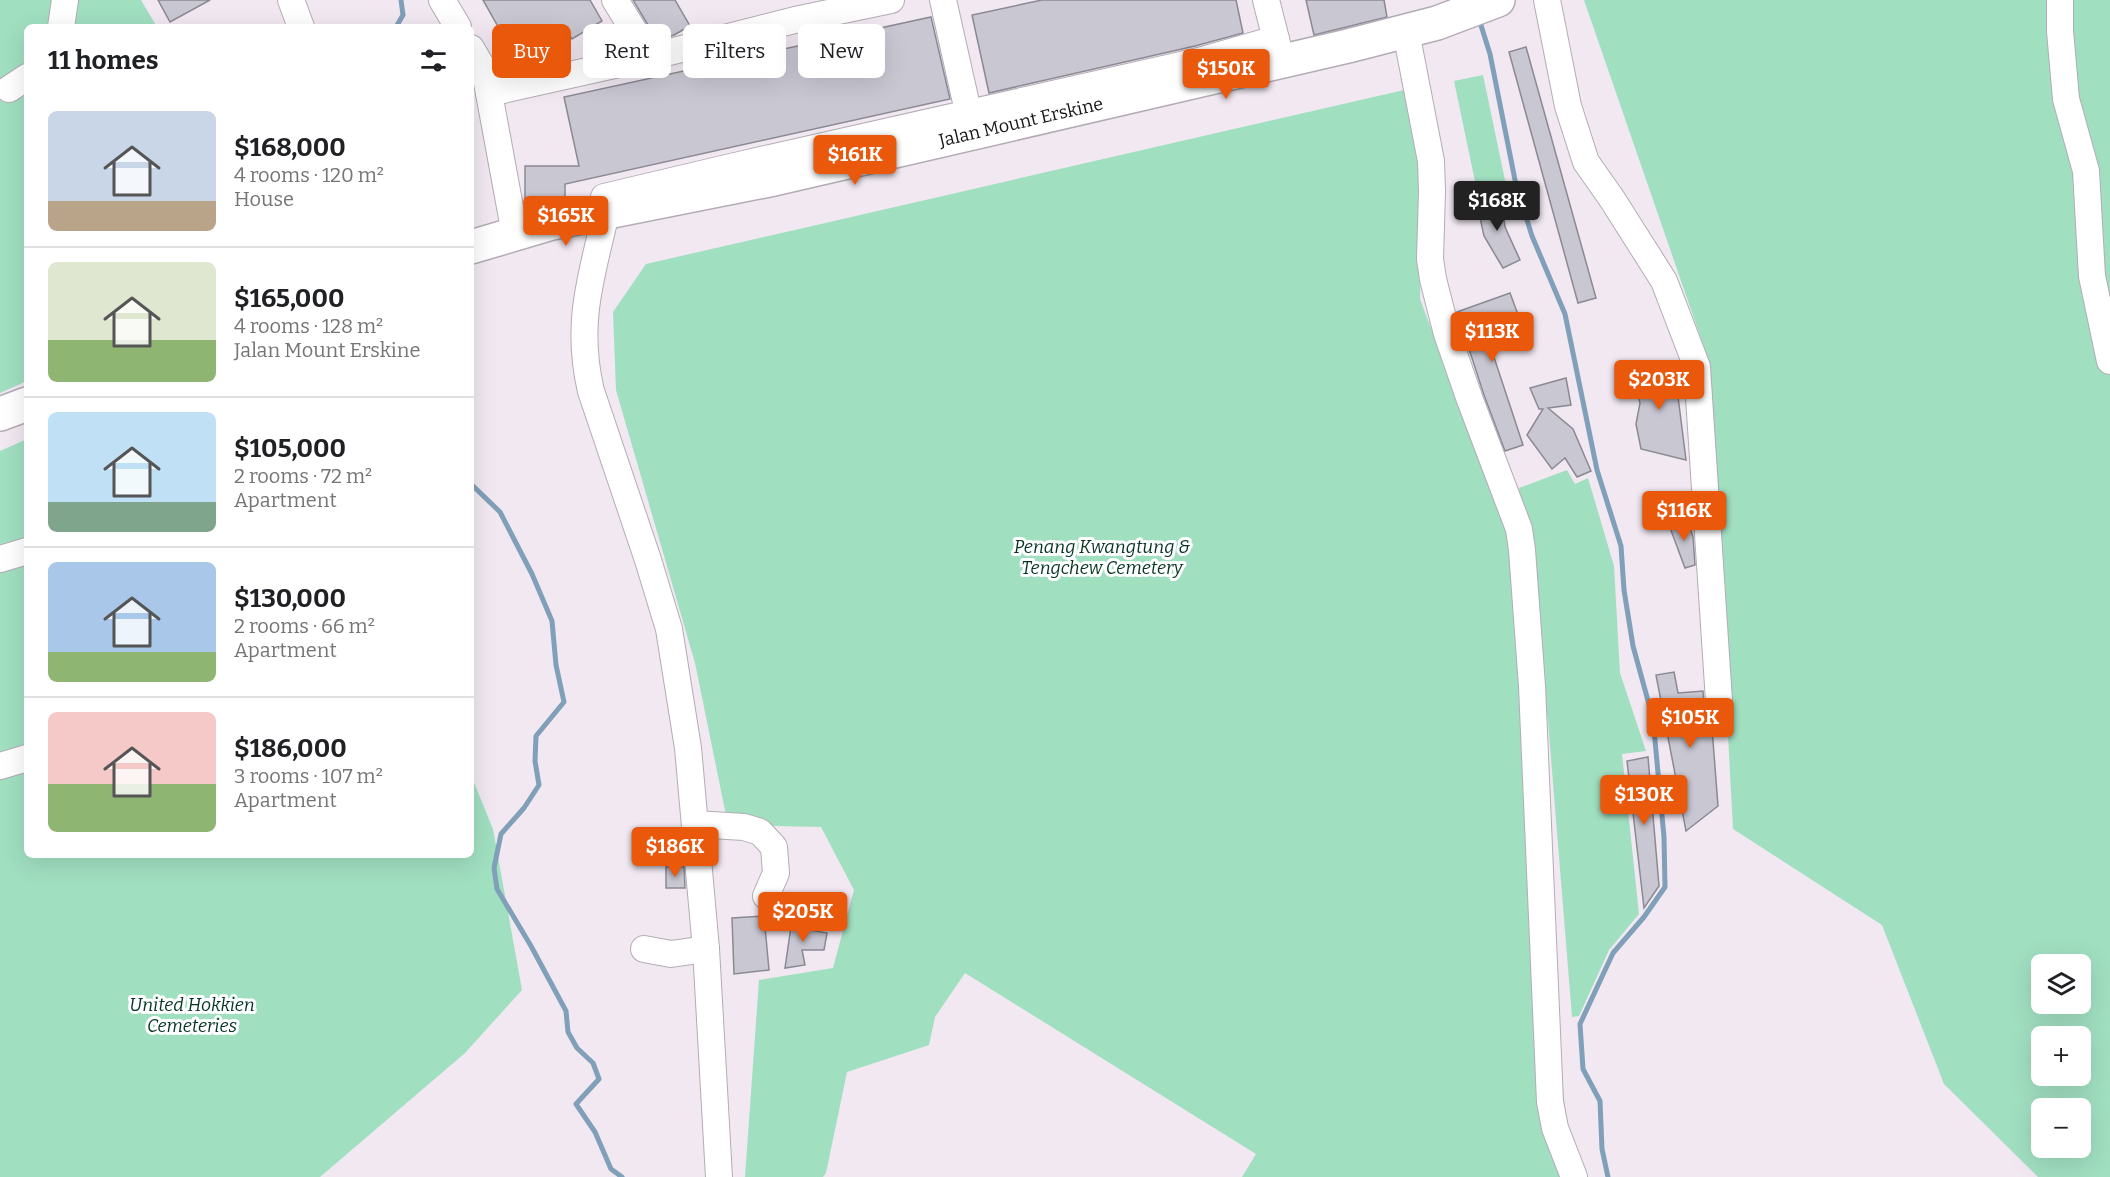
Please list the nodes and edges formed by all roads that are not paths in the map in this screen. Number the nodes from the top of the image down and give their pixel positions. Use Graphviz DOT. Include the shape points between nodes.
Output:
graph roads {
  1 [pos="65,0"];
  2 [pos="291,0"];
  3 [pos="442,0"];
  4 [pos="615,0"];
  5 [pos="891,0"];
  6 [pos="943,0"];
  7 [pos="1266,0"];
  8 [pos="1547,0"];
  9 [pos="2060,0"];
  10 [pos="1484,6"];
  11 [pos="788,10"];
  12 [pos="61,24"];
  13 [pos="300,24"];
  14 [pos="456,24"];
  15 [pos="630,24"];
  16 [pos="1406,32"];
  17 [pos="671,50"];
  18 [pos="1279,50"];
  19 [pos="474,53"];
  20 [pos="583,72"];
  21 [pos="489,93"];
  22 [pos="971,123"];
  23 [pos="606,213"];
  24 [pos="552,224"];
  25 [pos="515,234"];
  26 [pos="474,246"];
  27 [pos="2110,361"];
  28 [pos="24,405"];
  29 [pos="0,414"];
  30 [pos="24,552"];
  31 [pos="0,559"];
  32 [pos="1720,716"];
  33 [pos="24,759"];
  34 [pos="0,766"];
  35 [pos="695,824"];
  36 [pos="766,896"];
  37 [pos="644,949"];
  38 [pos="706,949"];
  39 [pos="719,1177"];
  40 [pos="1574,1177"];
  1 -- 12 [label="street"];
  2 -- 13 [label="street"];
  3 -- 14 [label="street"];
  4 -- 15 [label="street"];
  5 -- 11 [label="street"];
  6 -- 22 [label="street"];
  7 -- 18 [label="street"];
  8 -- 32 [label="street" via="1568,106 1587,162 1664,281 1697,367"];
  9 -- 27 [label="street" via="2066,99 2086,171 2092,276"];
  10 -- 16 [label="main road, Jalan Mount Erskine"];
  11 -- 17 [label="street"];
  16 -- 18 [label="main road, Jalan Mount Erskine"];
  16 -- 40 [label="street" via="1431,161 1432,279 1519,529 1532,686 1550,1102 1555,1128"];
  18 -- 22 [label="main road, Jalan Mount Erskine"];
  19 -- 21 [label="street" via="485,72"];
  20 -- 21 [label="street"];
  21 -- 25 [label="street"];
  22 -- 23 [label="main road, Jalan Mount Erskine" via="774,179"];
  22 -- 24 [label="street" via="572,205"];
  23 -- 24 [label="main road, Jalan Mount Erskine"];
  23 -- 35 [label="street" via="584,315 586,369 669,629 688,748"];
  24 -- 25 [label="main road, Jalan Mount Erskine"];
  25 -- 26 [label="main road, Jalan Mount Erskine"];
  28 -- 29 [label="main road"];
  30 -- 31 [label="street"];
  33 -- 34 [label="street"];
  35 -- 36 [label="street" via="744,827 760,832 774,847 776,873"];
  35 -- 38 [label="street"];
  37 -- 38 [label="street" via="671,954"];
  38 -- 39 [label="street"];
}
